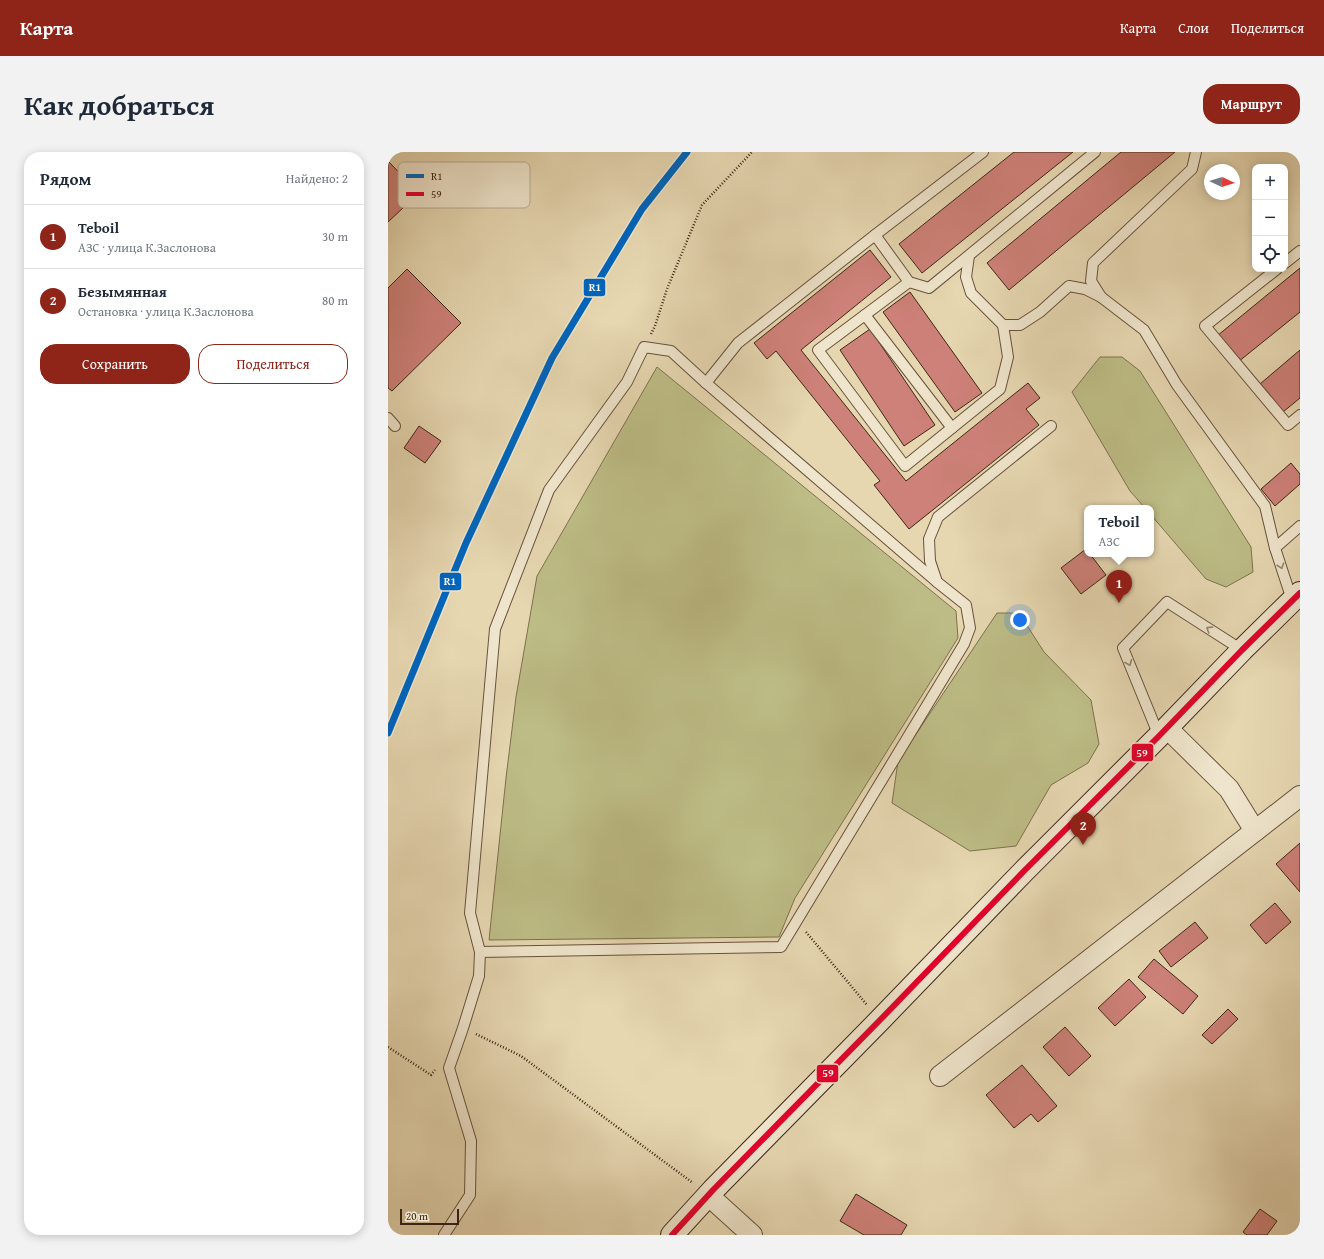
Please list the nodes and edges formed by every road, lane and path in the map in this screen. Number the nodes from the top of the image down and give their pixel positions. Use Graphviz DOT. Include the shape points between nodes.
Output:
graph roads {
  1 [pos="752,152"];
  2 [pos="983,152"];
  3 [pos="1094,152"];
  4 [pos="1196,152"];
  5 [pos="875,235"];
  6 [pos="1300,251"];
  7 [pos="969,256"];
  8 [pos="1288,261"];
  9 [pos="1273,272"];
  10 [pos="909,282"];
  11 [pos="1101,297"];
  12 [pos="864,315"];
  13 [pos="1003,325"];
  14 [pos="644,347"];
  15 [pos="706,383"];
  16 [pos="1300,415"];
  17 [pos="388,418"];
  18 [pos="395,426"];
  19 [pos="1051,426"];
  20 [pos="952,428"];
  21 [pos="1300,526"];
  22 [pos="1275,548"];
  23 [pos="937,582"];
  24 [pos="1296,596"];
  25 [pos="1242,650"];
  26 [pos="1163,732"];
  27 [pos="1300,796"];
  28 [pos="1254,831"];
  29 [pos="797,921"];
  30 [pos="480,952"];
  31 [pos="880,1020"];
  32 [pos="463,1028"];
  33 [pos="388,1047"];
  34 [pos="435,1069"];
  35 [pos="940,1076"];
  36 [pos="708,1195"];
  37 [pos="444,1235"];
  38 [pos="672,1235"];
  39 [pos="752,1235"];
  1 -- 14 [label="path" via="702,206 667,289 655,326"];
  2 -- 5 [label="lane"];
  3 -- 7 [label="lane"];
  4 -- 11 [label="lane" via="1192,169 1093,263 1091,280"];
  5 -- 10 [label="lane"];
  5 -- 15 [label="lane" via="738,343"];
  6 -- 8 [label="lane"];
  7 -- 10 [label="lane" via="929,288"];
  7 -- 13 [label="lane" via="966,277 971,293"];
  9 -- 16 [label="lane" via="1205,326 1288,425"];
  10 -- 12 [label="lane"];
  11 -- 13 [label="lane" via="1085,289 1069,286 1040,312 1020,325"];
  11 -- 22 [label="lane" via="1144,330 1177,385 1265,506"];
  12 -- 20 [label="lane"];
  12 -- 20 [label="lane" via="818,350 905,466"];
  13 -- 20 [label="lane" via="1008,358 1000,389"];
  14 -- 15 [label="lane" via="671,350"];
  14 -- 30 [label="lane" via="627,382 549,490 495,629 470,913"];
  15 -- 23 [label="lane"];
  17 -- 18 [label="lane"];
  19 -- 23 [label="lane" via="938,517 929,539 930,561"];
  21 -- 22 [label="lane"];
  22 -- 24 [label="lane, one-way"];
  23 -- 29 [label="lane" via="966,605 970,628 964,644"];
  24 -- 25 [label="street"];
  25 -- 26 [label="street"];
  25 -- 26 [label="lane, one-way" via="1167,602 1123,648"];
  26 -- 28 [label="street" via="1229,789"];
  26 -- 31 [label="street"];
  27 -- 28 [label="street"];
  28 -- 35 [label="street"];
  29 -- 30 [label="lane" via="781,948"];
  29 -- 31 [label="path"];
  30 -- 32 [label="lane" via="479,976"];
  31 -- 36 [label="street"];
  32 -- 36 [label="path" via="521,1056"];
  32 -- 37 [label="lane" via="449,1068 471,1141 470,1195"];
  33 -- 34 [label="path" via="431,1075"];
  36 -- 38 [label="street"];
  36 -- 39 [label="street"];
}
